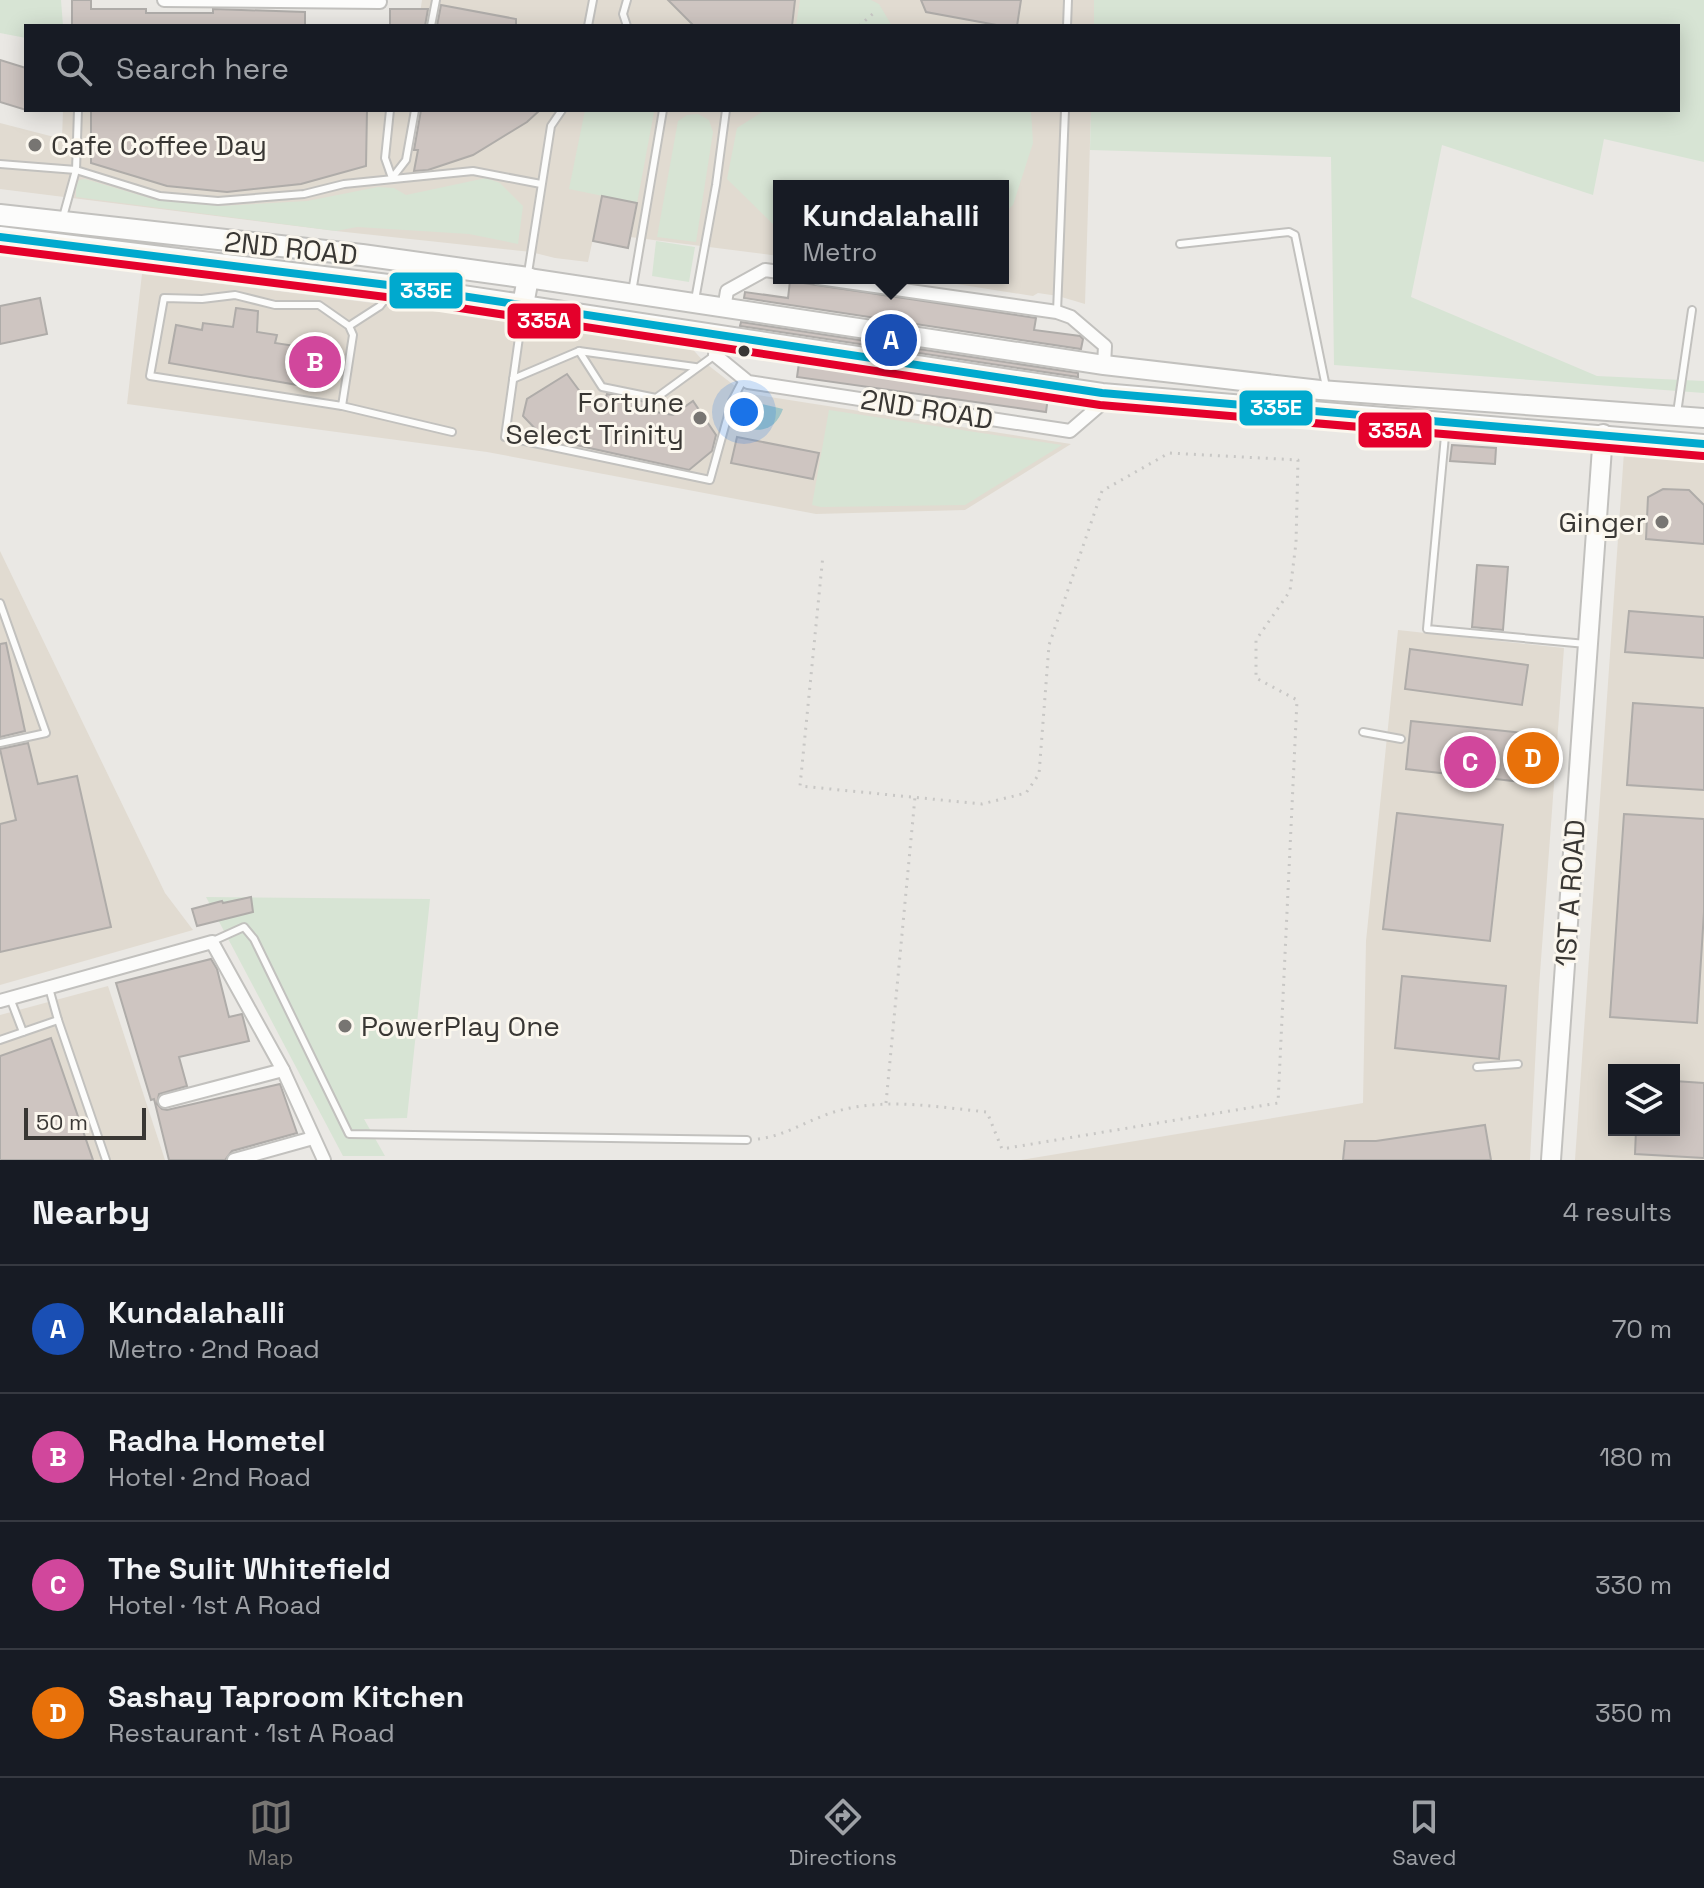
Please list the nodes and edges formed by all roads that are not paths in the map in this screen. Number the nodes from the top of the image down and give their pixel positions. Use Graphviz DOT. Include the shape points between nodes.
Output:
graph roads {
  1 [pos="164,0"];
  2 [pos="436,0"];
  3 [pos="593,0"];
  4 [pos="627,0"];
  5 [pos="1068,0"];
  6 [pos="380,2"];
  7 [pos="431,24"];
  8 [pos="588,24"];
  9 [pos="626,24"];
  10 [pos="1067,24"];
  11 [pos="78,112"];
  12 [pos="390,112"];
  13 [pos="415,112"];
  14 [pos="561,112"];
  15 [pos="663,112"];
  16 [pos="726,112"];
  17 [pos="1065,112"];
  18 [pos="0,164"];
  19 [pos="76,170"];
  20 [pos="392,178"];
  21 [pos="541,184"];
  22 [pos="0,215"];
  23 [pos="62,222"];
  24 [pos="0,237"];
  25 [pos="1180,244"];
  26 [pos="773,271"];
  27 [pos="528,278"];
  28 [pos="861,284"];
  29 [pos="396,286"];
  30 [pos="632,294"];
  31 [pos="523,305"];
  32 [pos="695,305"];
  33 [pos="724,309"];
  34 [pos="1692,310"];
  35 [pos="1057,312"];
  36 [pos="349,326"];
  37 [pos="717,334"];
  38 [pos="579,351"];
  39 [pos="715,355"];
  40 [pos="1104,365"];
  41 [pos="695,367"];
  42 [pos="513,379"];
  43 [pos="744,379"];
  44 [pos="1327,391"];
  45 [pos="1102,393"];
  46 [pos="342,406"];
  47 [pos="1676,417"];
  48 [pos="1704,418"];
  49 [pos="1446,421"];
  50 [pos="452,432"];
  51 [pos="1603,434"];
  52 [pos="1704,444"];
  53 [pos="0,603"];
  54 [pos="1588,644"];
  55 [pos="1363,732"];
  56 [pos="1401,739"];
  57 [pos="0,743"];
  58 [pos="212,942"];
  59 [pos="49,988"];
  60 [pos="5,999"];
  61 [pos="58,1020"];
  62 [pos="23,1032"];
  63 [pos="0,1040"];
  64 [pos="1518,1064"];
  65 [pos="1477,1067"];
  66 [pos="283,1070"];
  67 [pos="165,1101"];
  68 [pos="313,1138"];
  69 [pos="747,1140"];
  70 [pos="106,1160"];
  71 [pos="234,1160"];
  72 [pos="324,1160"];
  73 [pos="1551,1160"];
  1 -- 6 [label="street"];
  2 -- 7 [label="lane"];
  3 -- 8 [label="lane"];
  4 -- 9 [label="lane"];
  5 -- 10 [label="lane"];
  11 -- 19 [label="lane"];
  12 -- 20 [label="lane" via="385,158"];
  13 -- 20 [label="lane" via="406,160"];
  14 -- 21 [label="lane" via="551,126"];
  15 -- 30 [label="lane"];
  16 -- 32 [label="lane"];
  17 -- 35 [label="lane"];
  18 -- 19 [label="lane"];
  19 -- 20 [label="lane" via="160,196 218,201 304,194"];
  19 -- 23 [label="lane"];
  20 -- 21 [label="lane" via="473,171"];
  21 -- 27 [label="lane"];
  22 -- 23 [label="main road, 2ND ROAD"];
  23 -- 27 [label="main road, 2ND ROAD"];
  24 -- 29 [label="main road, 2ND ROAD"];
  25 -- 44 [label="lane" via="1295,235"];
  26 -- 33 [label="street" via="765,270 727,291"];
  27 -- 30 [label="main road, 2ND ROAD"];
  27 -- 31 [label="main road"];
  28 -- 35 [label="street"];
  29 -- 31 [label="main road, 2ND ROAD"];
  29 -- 36 [label="lane" via="380,306"];
  30 -- 32 [label="main road, 2ND ROAD"];
  31 -- 37 [label="main road, 2ND ROAD"];
  31 -- 42 [label="lane"];
  32 -- 33 [label="main road, 2ND ROAD"];
  33 -- 40 [label="main road, 2ND ROAD"];
  34 -- 47 [label="lane"];
  35 -- 40 [label="street" via="1071,317 1105,346"];
  36 -- 46 [label="lane" via="353,335"];
  36 -- 46 [label="lane" via="319,305 275,305 235,295 164,298 150,376"];
  37 -- 39 [label="street"];
  37 -- 45 [label="main road, 2ND ROAD"];
  38 -- 41 [label="lane"];
  38 -- 41 [label="lane" via="602,387 656,398"];
  38 -- 42 [label="lane"];
  39 -- 41 [label="lane"];
  39 -- 43 [label="street, 2ND ROAD"];
  40 -- 44 [label="main road, 2ND ROAD"];
  42 -- 43 [label="lane" via="505,437 710,480 732,401"];
  43 -- 45 [label="street, 2ND ROAD" via="1070,431 1099,406"];
  44 -- 47 [label="main road, 2ND ROAD"];
  45 -- 49 [label="main road, 2ND ROAD"];
  46 -- 50 [label="lane"];
  47 -- 48 [label="main road, 2ND ROAD"];
  49 -- 51 [label="main road, 2ND ROAD"];
  49 -- 54 [label="lane" via="1427,629"];
  51 -- 52 [label="main road, 2ND ROAD"];
  51 -- 54 [label="main road, 1ST A ROAD"];
  53 -- 57 [label="lane" via="46,733"];
  54 -- 73 [label="main road, 1ST A ROAD"];
  55 -- 56 [label="lane"];
  58 -- 59 [label="street"];
  58 -- 66 [label="street"];
  58 -- 69 [label="lane" via="244,927 254,939 349,1134"];
  59 -- 60 [label="street"];
  59 -- 61 [label="lane"];
  60 -- 62 [label="lane"];
  61 -- 62 [label="lane"];
  61 -- 70 [label="lane"];
  62 -- 63 [label="lane"];
  64 -- 65 [label="lane"];
  66 -- 67 [label="street"];
  66 -- 68 [label="street"];
  68 -- 71 [label="street"];
  68 -- 72 [label="street"];
}
